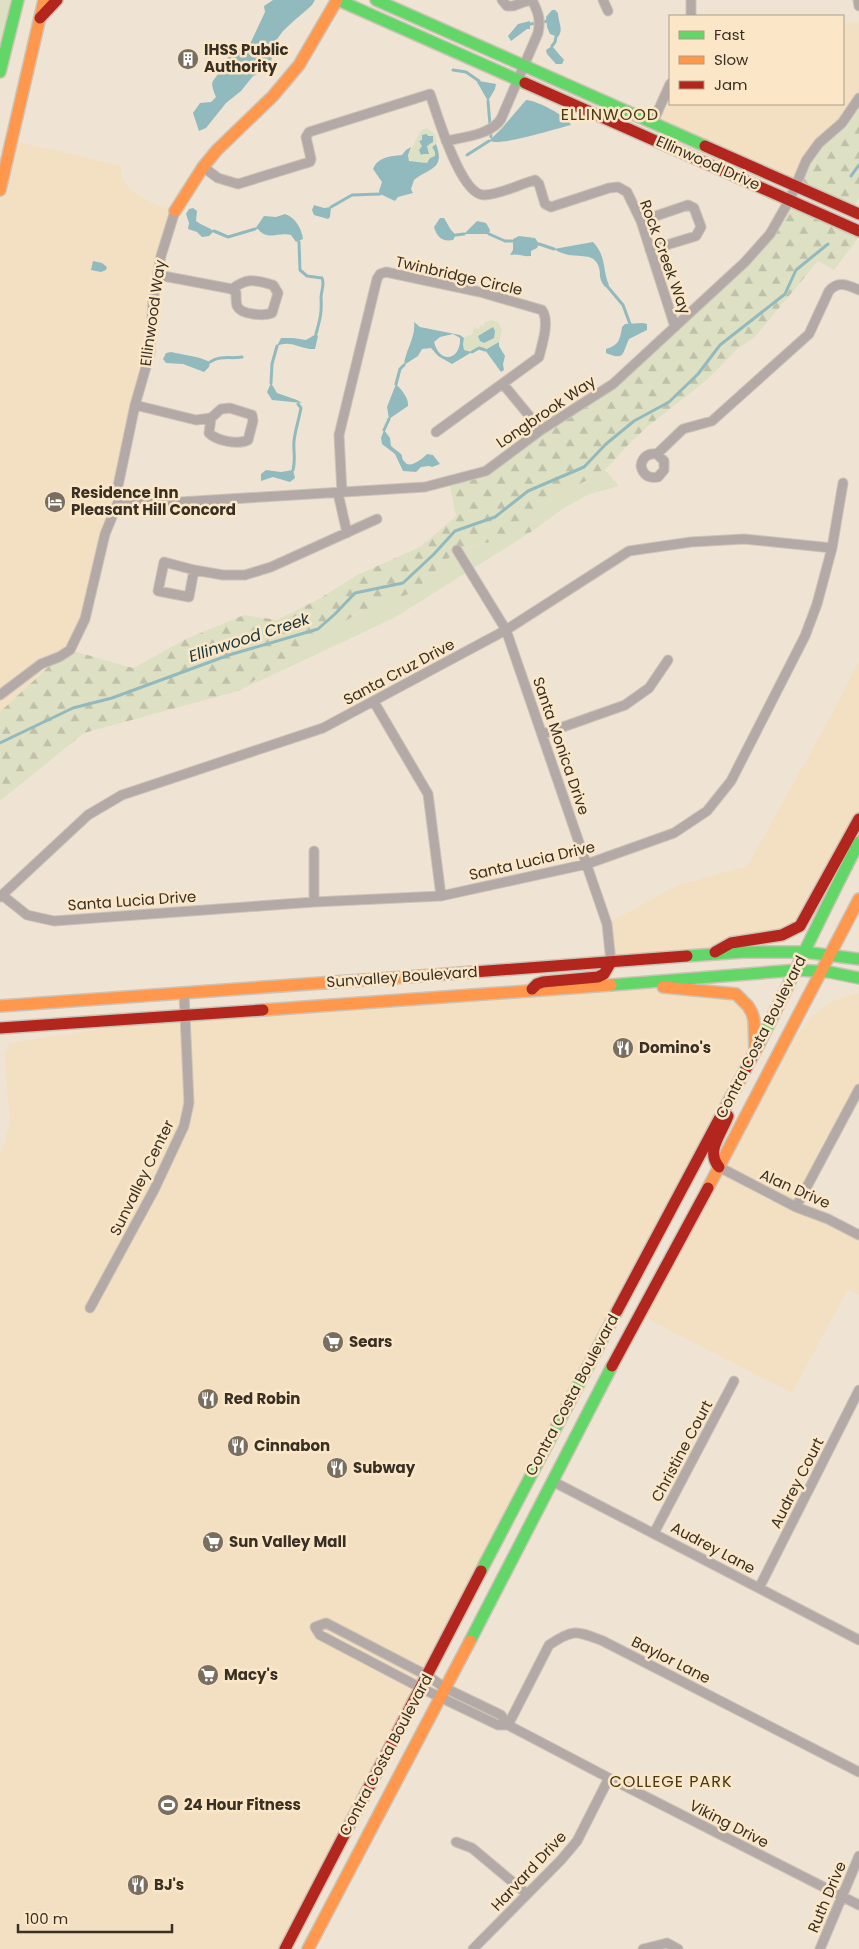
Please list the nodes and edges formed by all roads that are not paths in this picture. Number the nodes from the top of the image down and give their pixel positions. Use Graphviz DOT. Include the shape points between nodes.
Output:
graph roads {
  1 [pos="18,0"];
  2 [pos="44,0"];
  3 [pos="58,0"];
  4 [pos="337,0"];
  5 [pos="376,0"];
  6 [pos="502,0"];
  7 [pos="530,0"];
  8 [pos="603,0"];
  9 [pos="692,0"];
  10 [pos="858,0"];
  11 [pos="859,6"];
  12 [pos="608,11"];
  13 [pos="691,15"];
  14 [pos="39,19"];
  15 [pos="523,65"];
  16 [pos="0,72"];
  17 [pos="518,81"];
  18 [pos="669,86"];
  19 [pos="859,98"];
  20 [pos="653,122"];
  21 [pos="446,141"];
  22 [pos="203,167"];
  23 [pos="796,185"];
  24 [pos="0,190"];
  25 [pos="790,199"];
  26 [pos="174,211"];
  27 [pos="859,214"];
  28 [pos="641,221"];
  29 [pos="859,231"];
  30 [pos="650,250"];
  31 [pos="158,275"];
  32 [pos="232,289"];
  33 [pos="859,290"];
  34 [pos="676,327"];
  35 [pos="503,384"];
  36 [pos="135,405"];
  37 [pos="211,418"];
  38 [pos="541,430"];
  39 [pos="436,432"];
  40 [pos="657,454"];
  41 [pos="843,484"];
  42 [pos="340,493"];
  43 [pos="119,500"];
  44 [pos="377,518"];
  45 [pos="347,533"];
  46 [pos="832,548"];
  47 [pos="457,550"];
  48 [pos="194,570"];
  49 [pos="506,630"];
  50 [pos="668,660"];
  51 [pos="0,695"];
  52 [pos="374,702"];
  53 [pos="543,734"];
  54 [pos="859,819"];
  55 [pos="859,842"];
  56 [pos="314,851"];
  57 [pos="587,864"];
  58 [pos="1,896"];
  59 [pos="441,896"];
  60 [pos="859,899"];
  61 [pos="314,902"];
  62 [pos="804,952"];
  63 [pos="829,954"];
  64 [pos="709,955"];
  65 [pos="859,958"];
  66 [pos="611,962"];
  67 [pos="797,970"];
  68 [pos="820,972"];
  69 [pos="859,978"];
  70 [pos="628,984"];
  71 [pos="531,991"];
  72 [pos="184,993"];
  73 [pos="0,1006"];
  74 [pos="185,1016"];
  75 [pos="0,1028"];
  76 [pos="755,1051"];
  77 [pos="859,1089"];
  78 [pos="729,1101"];
  79 [pos="719,1167"];
  80 [pos="796,1207"];
  81 [pos="859,1235"];
  82 [pos="90,1308"];
  83 [pos="734,1381"];
  84 [pos="859,1390"];
  85 [pos="554,1482"];
  86 [pos="654,1533"];
  87 [pos="759,1588"];
  88 [pos="859,1640"];
  89 [pos="428,1676"];
  90 [pos="421,1688"];
  91 [pos="443,1692"];
  92 [pos="508,1725"];
  93 [pos="859,1772"];
  94 [pos="609,1778"];
  95 [pos="456,1842"];
  96 [pos="859,1856"];
  97 [pos="527,1894"];
  98 [pos="842,1897"];
  99 [pos="859,1905"];
  100 [pos="285,1949"];
  101 [pos="308,1949"];
  102 [pos="473,1949"];
  103 [pos="643,1949"];
  104 [pos="678,1949"];
  105 [pos="820,1949"];
  1 -- 16 [label="main road"];
  2 -- 14 [label="main road"];
  3 -- 14 [label="main road"];
  4 -- 17 [label="main road, Ellinwood Drive"];
  4 -- 22 [label="main road, Ellinwood Way" via="299,65 274,96"];
  5 -- 15 [label="main road, Ellinwood Drive"];
  6 -- 7 [label="street" via="507,6 513,6"];
  7 -- 15 [label="street" via="540,15 540,24"];
  8 -- 12 [label="street"];
  9 -- 13 [label="street"];
  10 -- 11 [label="street"];
  14 -- 24 [label="main road"];
  15 -- 17 [label="street"];
  15 -- 20 [label="main road, Ellinwood Drive"];
  17 -- 21 [label="street" via="498,125"];
  17 -- 25 [label="main road, Ellinwood Drive"];
  18 -- 20 [label="street"];
  19 -- 23 [label="street, Longbrook Way" via="842,123 819,143 806,161"];
  20 -- 23 [label="main road, Ellinwood Drive"];
  21 -- 22 [label="street, Rock Creek Way" via="430,94 309,132 306,137 310,162 238,184 218,178"];
  21 -- 28 [label="street, Rock Creek Way" via="458,171 477,194 490,194 535,180 545,204 551,206 618,187 627,192"];
  22 -- 26 [label="main road, Ellinwood Way"];
  23 -- 25 [label="street, Longbrook Way"];
  23 -- 27 [label="main road, Ellinwood Drive"];
  25 -- 29 [label="main road, Ellinwood Drive"];
  25 -- 34 [label="street, Longbrook Way" via="770,234"];
  26 -- 31 [label="street, Ellinwood Way"];
  28 -- 30 [label="street, Rock Creek Way"];
  28 -- 30 [label="street" via="688,205 694,208 700,227 696,236"];
  30 -- 34 [label="street, Rock Creek Way"];
  31 -- 32 [label="street"];
  31 -- 36 [label="street, Ellinwood Way" via="150,353"];
  32 -- 32 [label="street" via="250,280 273,285 278,293 272,313 266,316 242,311"];
  33 -- 40 [label="street" via="841,284 832,286 809,334 712,421 683,430"];
  34 -- 38 [label="street, Longbrook Way" via="613,384"];
  35 -- 38 [label="street"];
  35 -- 39 [label="street"];
  35 -- 42 [label="street, Twinbridge Circle" via="539,357 545,315 542,310 472,290 386,272 380,274 339,435"];
  36 -- 37 [label="street" via="196,420"];
  36 -- 43 [label="street, Ellinwood Way" via="118,486"];
  37 -- 37 [label="street" via="220,409 230,408 252,415 248,440 241,443 213,437 209,433"];
  38 -- 42 [label="street, Longbrook Way" via="486,472 425,487"];
  41 -- 46 [label="street, Santa Lucia Drive"];
  42 -- 43 [label="street, Longbrook Way" via="148,504"];
  42 -- 45 [label="street"];
  43 -- 51 [label="street, Ellinwood Way" via="104,534 85,619 70,650 41,664"];
  44 -- 45 [label="street"];
  45 -- 48 [label="street" via="271,567 245,575"];
  46 -- 49 [label="street, Santa Cruz Drive" via="744,539 691,542 629,552"];
  46 -- 57 [label="street, Santa Lucia Drive" via="805,636 731,781 708,811 674,833"];
  47 -- 49 [label="street, Santa Monica Drive"];
  48 -- 48 [label="street" via="189,597 158,591 164,562"];
  49 -- 52 [label="street, Santa Cruz Drive"];
  49 -- 53 [label="street, Santa Monica Drive"];
  50 -- 53 [label="street" via="649,688 625,705"];
  52 -- 58 [label="street, Santa Cruz Drive" via="323,728 122,795 88,815"];
  52 -- 59 [label="street" via="428,794"];
  53 -- 57 [label="street, Santa Monica Drive"];
  54 -- 64 [label="main road" via="800,926 782,935 731,943"];
  55 -- 62 [label="main road, Contra Costa Boulevard"];
  56 -- 61 [label="street"];
  57 -- 59 [label="street, Santa Lucia Drive"];
  57 -- 66 [label="street, Santa Monica Drive" via="606,924"];
  58 -- 61 [label="street, Santa Lucia Drive" via="27,915 54,921"];
  59 -- 61 [label="street, Santa Lucia Drive"];
  60 -- 63 [label="main road, Contra Costa Boulevard"];
  62 -- 63 [label="main road, Sunvalley Boulevard"];
  62 -- 64 [label="main road, Sunvalley Boulevard"];
  62 -- 67 [label="main road, Contra Costa Boulevard"];
  63 -- 65 [label="main road, Sunvalley Boulevard"];
  63 -- 68 [label="main road, Contra Costa Boulevard"];
  64 -- 66 [label="main road, Sunvalley Boulevard"];
  66 -- 71 [label="main road" via="604,974 598,977 543,982"];
  66 -- 72 [label="main road, Sunvalley Boulevard"];
  67 -- 68 [label="main road, Sunvalley Boulevard"];
  67 -- 70 [label="main road, Sunvalley Boulevard"];
  67 -- 76 [label="main road, Contra Costa Boulevard"];
  68 -- 69 [label="main road, Sunvalley Boulevard"];
  68 -- 79 [label="main road, Contra Costa Boulevard"];
  70 -- 71 [label="main road, Sunvalley Boulevard"];
  70 -- 76 [label="main road" via="736,994 752,1013"];
  71 -- 74 [label="main road, Sunvalley Boulevard"];
  72 -- 73 [label="main road, Sunvalley Boulevard"];
  72 -- 74 [label="street, Sunvalley Center"];
  74 -- 75 [label="main road, Sunvalley Boulevard"];
  74 -- 82 [label="street, Sunvalley Center" via="189,1103 184,1126 154,1190"];
  76 -- 78 [label="main road, Contra Costa Boulevard"];
  77 -- 80 [label="street"];
  78 -- 79 [label="main road" via="727,1122 713,1150 712,1158"];
  78 -- 89 [label="main road, Contra Costa Boulevard" via="534,1467"];
  79 -- 80 [label="street, Alan Drive"];
  79 -- 85 [label="main road, Contra Costa Boulevard"];
  80 -- 81 [label="street, Alan Drive"];
  83 -- 86 [label="street, Christine Court"];
  84 -- 87 [label="street, Audrey Court"];
  85 -- 86 [label="street, Audrey Lane"];
  85 -- 91 [label="main road, Contra Costa Boulevard"];
  86 -- 87 [label="street, Audrey Lane"];
  87 -- 88 [label="street, Audrey Lane"];
  89 -- 90 [label="main road, Contra Costa Boulevard"];
  89 -- 90 [label="street" via="326,1623 316,1628 320,1635"];
  89 -- 91 [label="street, Viking Drive"];
  90 -- 91 [label="street, Viking Drive"];
  90 -- 100 [label="main road, Contra Costa Boulevard"];
  91 -- 92 [label="street, Viking Drive" via="498,1725"];
  91 -- 101 [label="main road, Contra Costa Boulevard"];
  92 -- 93 [label="street, Baylor Lane" via="549,1645 560,1637 580,1632 604,1641"];
  92 -- 94 [label="street, Viking Drive"];
  94 -- 97 [label="street, Harvard Drive" via="577,1840"];
  94 -- 98 [label="street, Viking Drive"];
  95 -- 97 [label="street" via="472,1848"];
  96 -- 98 [label="street, Ruth Drive"];
  97 -- 102 [label="street, Harvard Drive"];
  98 -- 99 [label="street, Viking Drive"];
  98 -- 105 [label="street, Ruth Drive"];
  103 -- 104 [label="street" via="667,1943"];
}
